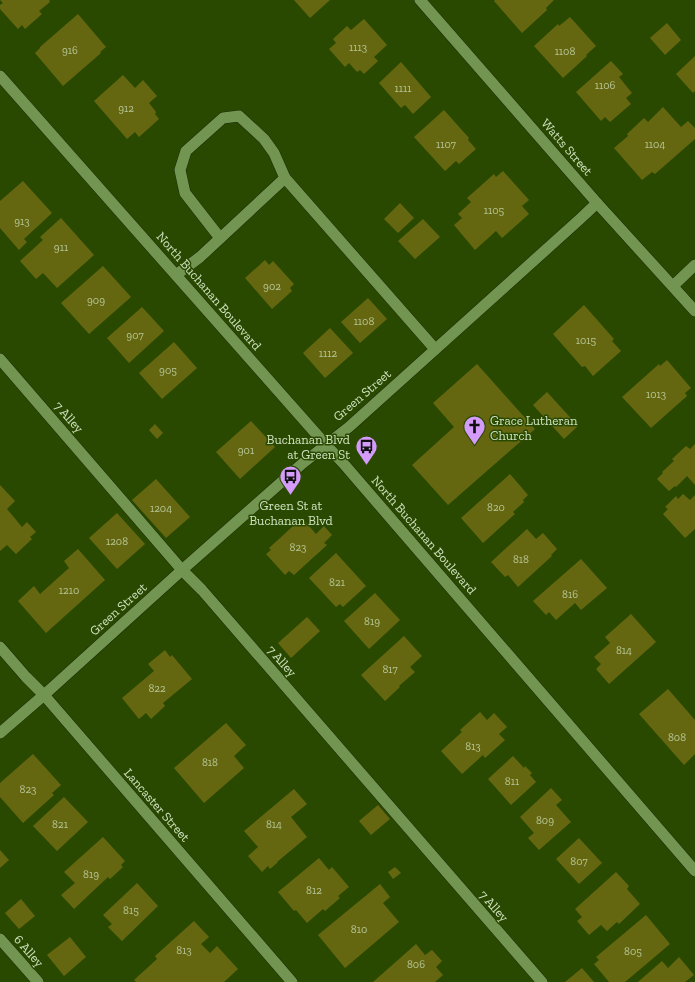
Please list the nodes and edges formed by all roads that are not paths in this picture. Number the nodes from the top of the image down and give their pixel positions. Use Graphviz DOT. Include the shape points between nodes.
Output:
graph roads {
  1 [pos="420,0"];
  2 [pos="0,76"];
  3 [pos="285,178"];
  4 [pos="597,203"];
  5 [pos="220,238"];
  6 [pos="695,265"];
  7 [pos="176,275"];
  8 [pos="673,286"];
  9 [pos="695,311"];
  10 [pos="435,349"];
  11 [pos="0,359"];
  12 [pos="326,445"];
  13 [pos="182,570"];
  14 [pos="0,647"];
  15 [pos="44,695"];
  16 [pos="0,733"];
  17 [pos="695,871"];
  18 [pos="0,939"];
  19 [pos="38,982"];
  20 [pos="292,982"];
  21 [pos="542,982"];
  1 -- 4 [label="street, Watts Street"];
  2 -- 7 [label="street, North Buchanan Boulevard"];
  3 -- 5 [label="street"];
  3 -- 5 [label="street" via="274,153 264,139 239,116 223,118 186,151 180,170 186,193"];
  3 -- 10 [label="street"];
  4 -- 8 [label="street, Watts Street"];
  4 -- 10 [label="street, Green Street"];
  5 -- 7 [label="street"];
  6 -- 8 [label="street"];
  7 -- 12 [label="street, North Buchanan Boulevard"];
  8 -- 9 [label="street, Watts Street"];
  10 -- 12 [label="street, Green Street"];
  11 -- 13 [label="street, 7 Alley"];
  12 -- 13 [label="street, Green Street"];
  12 -- 17 [label="street, North Buchanan Boulevard"];
  13 -- 15 [label="street, Green Street"];
  13 -- 21 [label="street, 7 Alley"];
  14 -- 15 [label="street, Lancaster Street"];
  15 -- 16 [label="street, Green Street"];
  15 -- 20 [label="street, Lancaster Street"];
  18 -- 19 [label="street, 6 Alley"];
}
